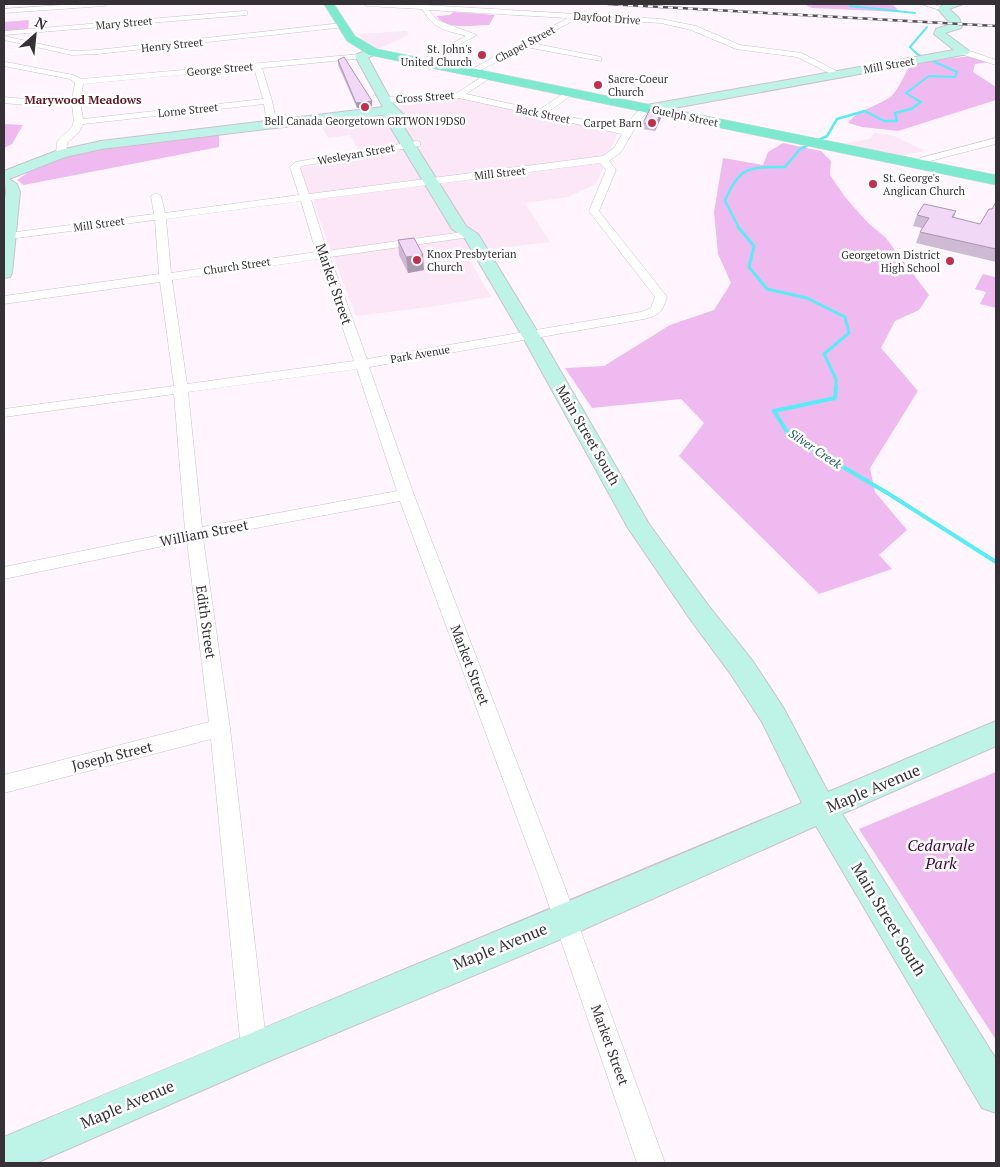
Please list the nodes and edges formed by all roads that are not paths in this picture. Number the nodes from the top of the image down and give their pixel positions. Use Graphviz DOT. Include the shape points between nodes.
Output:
graph roads {
  1 [pos="104,4"];
  2 [pos="240,4"];
  3 [pos="329,4"];
  4 [pos="366,4"];
  5 [pos="925,4"];
  6 [pos="958,4"];
  7 [pos="424,7"];
  8 [pos="943,9"];
  9 [pos="4,11"];
  10 [pos="577,16"];
  11 [pos="249,23"];
  12 [pos="342,25"];
  13 [pos="4,33"];
  14 [pos="4,38"];
  15 [pos="524,44"];
  16 [pos="44,48"];
  17 [pos="964,52"];
  18 [pos="367,54"];
  19 [pos="598,59"];
  20 [pos="424,62"];
  21 [pos="996,63"];
  22 [pos="5,64"];
  23 [pos="257,66"];
  24 [pos="473,72"];
  25 [pos="838,74"];
  26 [pos="489,76"];
  27 [pos="79,82"];
  28 [pos="570,92"];
  29 [pos="458,95"];
  30 [pos="4,100"];
  31 [pos="268,101"];
  32 [pos="76,102"];
  33 [pos="388,105"];
  34 [pos="647,108"];
  35 [pos="679,108"];
  36 [pos="539,114"];
  37 [pos="79,122"];
  38 [pos="272,124"];
  39 [pos="627,132"];
  40 [pos="996,141"];
  41 [pos="413,145"];
  42 [pos="61,154"];
  43 [pos="603,160"];
  44 [pos="919,164"];
  45 [pos="296,165"];
  46 [pos="4,176"];
  47 [pos="434,180"];
  48 [pos="996,180"];
  49 [pos="4,182"];
  50 [pos="156,196"];
  51 [pos="304,197"];
  52 [pos="160,215"];
  53 [pos="470,234"];
  54 [pos="9,236"];
  55 [pos="323,255"];
  56 [pos="4,272"];
  57 [pos="166,276"];
  58 [pos="4,300"];
  59 [pos="530,334"];
  60 [pos="362,364"];
  61 [pos="181,389"];
  62 [pos="4,413"];
  63 [pos="406,495"];
  64 [pos="194,534"];
  65 [pos="4,572"];
  66 [pos="220,728"];
  67 [pos="996,733"];
  68 [pos="4,784"];
  69 [pos="822,810"];
  70 [pos="566,920"];
  71 [pos="254,1049"];
  72 [pos="996,1094"];
  73 [pos="4,1157"];
  74 [pos="651,1163"];
  1 -- 9 [label="street"];
  2 -- 11 [label="street"];
  3 -- 12 [label="main road, Guelph Street"];
  4 -- 7 [label="street, Dayfoot Drive"];
  5 -- 8 [label="street"];
  6 -- 8 [label="main road"];
  7 -- 10 [label="street, Dayfoot Drive"];
  7 -- 20 [label="street" via="434,22 473,35"];
  8 -- 17 [label="main road" via="957,26 939,34"];
  10 -- 15 [label="street, Chapel Street"];
  10 -- 25 [label="street, Dayfoot Drive" via="677,24 740,47 799,55"];
  11 -- 12 [label="street, Henry Street"];
  11 -- 13 [label="street, Mary Street"];
  11 -- 16 [label="street, Henry Street" via="226,39 97,52 72,53"];
  12 -- 18 [label="main road, Guelph Street" via="354,44"];
  14 -- 16 [label="street, Henry Street"];
  15 -- 19 [label="street"];
  15 -- 24 [label="street, Chapel Street"];
  16 -- 22 [label="street"];
  17 -- 21 [label="street"];
  17 -- 25 [label="main road, Mill Street"];
  18 -- 20 [label="main road, Guelph Street"];
  18 -- 23 [label="street, George Street"];
  18 -- 33 [label="main road, Main Street South"];
  20 -- 24 [label="main road, Guelph Street"];
  22 -- 27 [label="street" via="74,77"];
  23 -- 27 [label="street, George Street"];
  23 -- 31 [label="street"];
  24 -- 26 [label="main road, Guelph Street"];
  25 -- 35 [label="main road, Mill Street"];
  26 -- 28 [label="main road, Guelph Street"];
  26 -- 29 [label="street, Cross Street"];
  27 -- 32 [label="street"];
  28 -- 34 [label="main road, Guelph Street"];
  28 -- 36 [label="street"];
  29 -- 33 [label="street, Cross Street"];
  29 -- 36 [label="street, Back Street"];
  30 -- 32 [label="street"];
  31 -- 37 [label="street, Lorne Street"];
  31 -- 38 [label="street"];
  32 -- 37 [label="street"];
  33 -- 38 [label="main road"];
  33 -- 41 [label="main road, Main Street South" via="389,114"];
  34 -- 35 [label="main road, Guelph Street"];
  34 -- 39 [label="street" via="639,113"];
  35 -- 44 [label="main road, Guelph Street" via="792,139"];
  36 -- 39 [label="street, Back Street"];
  37 -- 42 [label="street" via="76,130 62,142"];
  38 -- 42 [label="main road" via="101,145"];
  39 -- 43 [label="street" via="617,151"];
  40 -- 44 [label="street" via="923,160"];
  41 -- 45 [label="street, Wesleyan Street"];
  41 -- 47 [label="main road, Main Street South"];
  42 -- 46 [label="main road"];
  43 -- 47 [label="street, Mill Street"];
  43 -- 59 [label="street, Park Avenue" via="611,170 594,211 660,297 656,310 644,315"];
  44 -- 48 [label="main road, Guelph Street"];
  45 -- 51 [label="street, Market Street"];
  47 -- 51 [label="street, Mill Street"];
  47 -- 53 [label="main road, Main Street South" via="460,228"];
  49 -- 54 [label="main road" via="12,187 13,192"];
  50 -- 52 [label="street, Edith Street"];
  51 -- 52 [label="street, Mill Street"];
  51 -- 55 [label="street, Market Street"];
  52 -- 54 [label="street, Mill Street"];
  52 -- 57 [label="street, Edith Street"];
  53 -- 55 [label="street, Church Street"];
  53 -- 59 [label="main road, Main Street South"];
  54 -- 56 [label="main road"];
  55 -- 57 [label="street, Church Street"];
  55 -- 60 [label="street, Market Street"];
  57 -- 58 [label="street, Church Street"];
  57 -- 61 [label="street, Edith Street"];
  59 -- 60 [label="street, Park Avenue"];
  59 -- 69 [label="main road, Main Street South" via="640,528 714,630 728,672 765,721 786,742"];
  60 -- 61 [label="street, Park Avenue"];
  60 -- 63 [label="street, Market Street"];
  61 -- 62 [label="street, Park Avenue"];
  61 -- 64 [label="street, Edith Street"];
  63 -- 64 [label="street, William Street"];
  63 -- 70 [label="street, Market Street"];
  64 -- 65 [label="street, William Street"];
  64 -- 66 [label="street, Edith Street"];
  66 -- 68 [label="street, Joseph Street"];
  66 -- 71 [label="street, Edith Street"];
  67 -- 69 [label="main road, Maple Avenue"];
  69 -- 70 [label="main road, Maple Avenue"];
  69 -- 72 [label="main road, Main Street South"];
  70 -- 71 [label="main road, Maple Avenue"];
  70 -- 74 [label="street, Market Street"];
  71 -- 73 [label="main road, Maple Avenue"];
}
